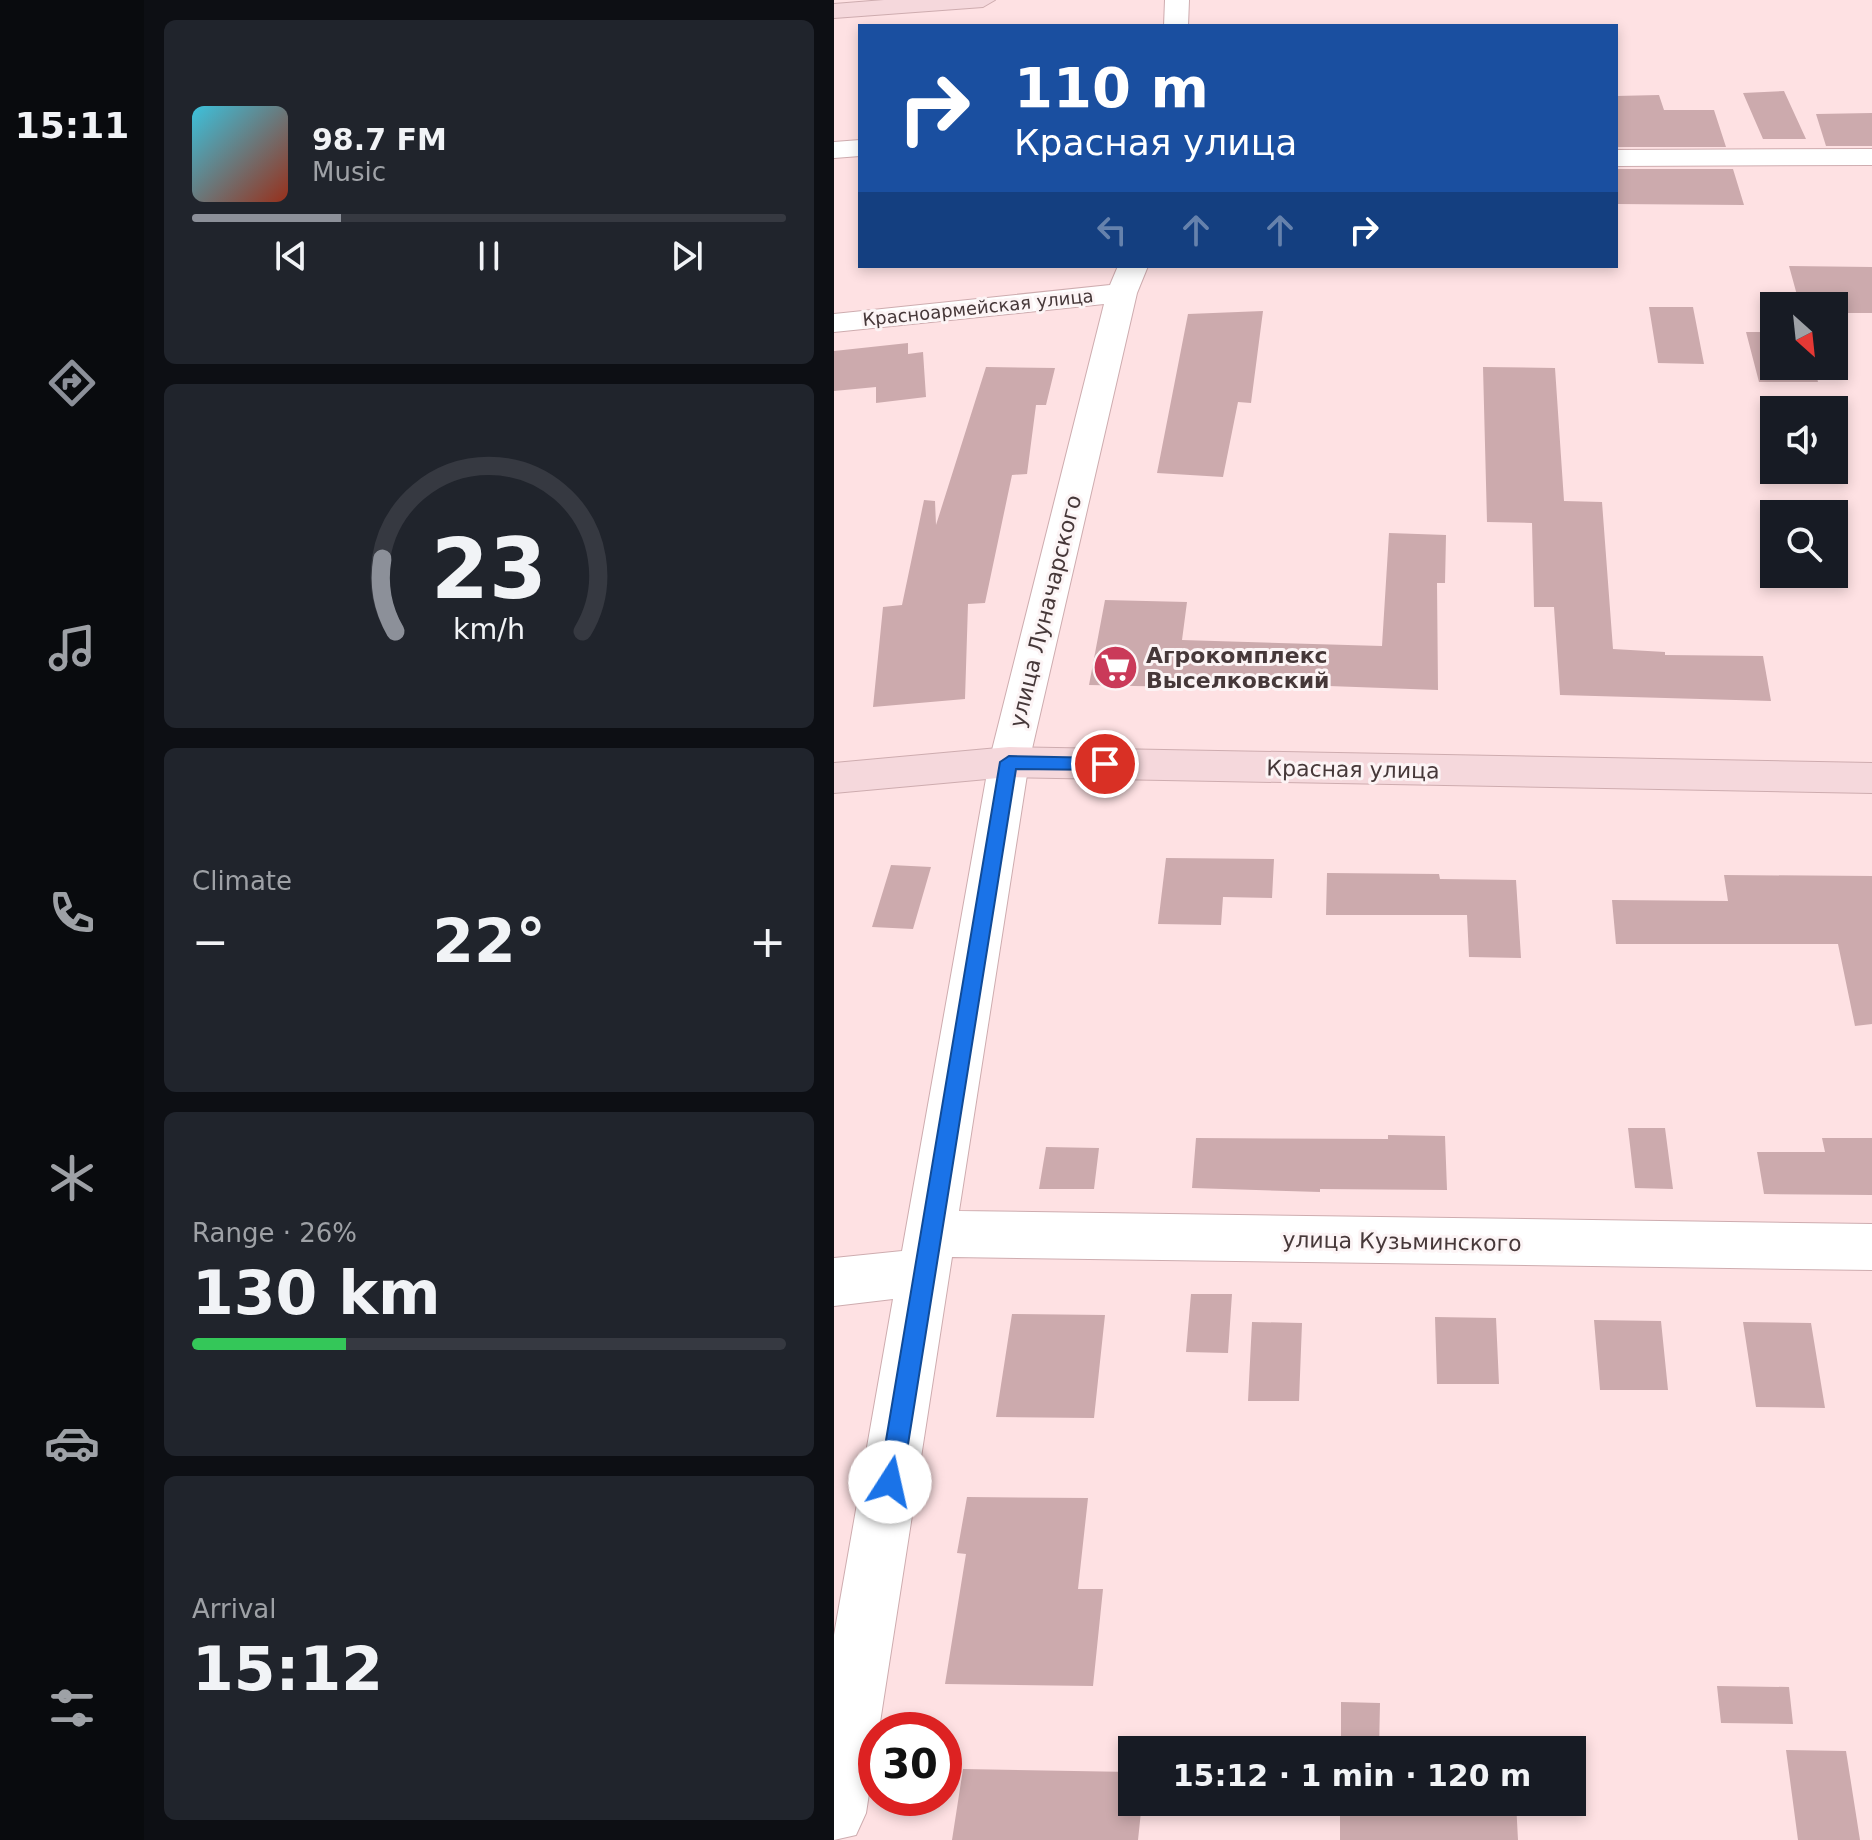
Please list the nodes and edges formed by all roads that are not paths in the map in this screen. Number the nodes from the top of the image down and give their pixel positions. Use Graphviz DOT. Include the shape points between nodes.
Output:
graph roads {
  1 [pos="983,0"];
  2 [pos="1177,0"];
  3 [pos="834,11"];
  4 [pos="1176,24"];
  5 [pos="858,148"];
  6 [pos="834,150"];
  7 [pos="1872,157"];
  8 [pos="1618,158"];
  9 [pos="1128,279"];
  10 [pos="834,323"];
  11 [pos="1009,762"];
  12 [pos="834,778"];
  13 [pos="1872,778"];
  14 [pos="1872,1247"];
  15 [pos="929,1253"];
  16 [pos="834,1282"];
  17 [pos="834,1813"];
  1 -- 3 [label="main road"];
  2 -- 4 [label="street"];
  5 -- 6 [label="street"];
  7 -- 8 [label="street"];
  9 -- 10 [label="street, Красноармейская улица"];
  9 -- 11 [label="street, улица Луначарского"];
  11 -- 12 [label="main road, Красная улица"];
  11 -- 13 [label="main road, Красная улица"];
  11 -- 15 [label="street, улица Луначарского"];
  14 -- 15 [label="street, улица Кузьминского"];
  15 -- 16 [label="street, улица Кузьминского"];
  15 -- 17 [label="street, улица Луначарского"];
}
